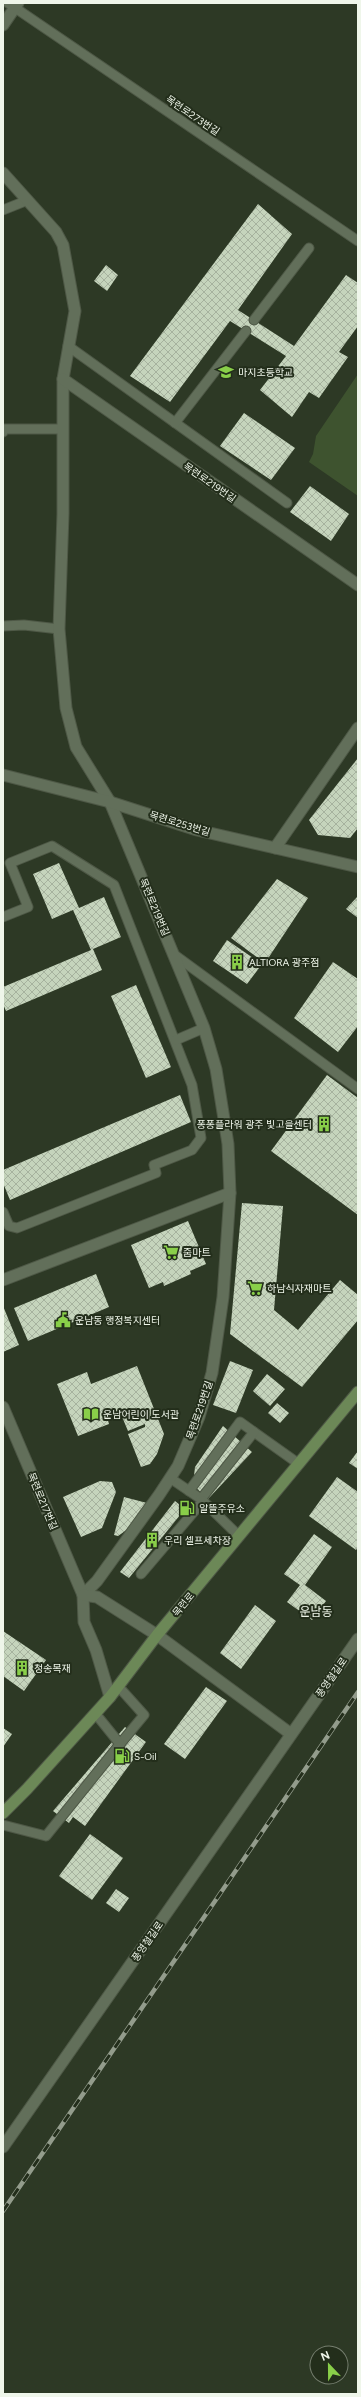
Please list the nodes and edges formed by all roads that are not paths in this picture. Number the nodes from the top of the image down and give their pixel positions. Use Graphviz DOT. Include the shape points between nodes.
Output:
graph roads {
  1 [pos="14,4"];
  2 [pos="3,25"];
  3 [pos="3,172"];
  4 [pos="28,200"];
  5 [pos="3,210"];
  6 [pos="358,241"];
  7 [pos="309,248"];
  8 [pos="254,320"];
  9 [pos="246,331"];
  10 [pos="68,346"];
  11 [pos="63,379"];
  12 [pos="175,423"];
  13 [pos="62,429"];
  14 [pos="3,432"];
  15 [pos="287,503"];
  16 [pos="358,585"];
  17 [pos="3,626"];
  18 [pos="59,629"];
  19 [pos="358,728"];
  20 [pos="3,775"];
  21 [pos="110,802"];
  22 [pos="275,848"];
  23 [pos="358,867"];
  24 [pos="3,918"];
  25 [pos="176,956"];
  26 [pos="204,1028"];
  27 [pos="176,1040"];
  28 [pos="358,1089"];
  29 [pos="230,1193"];
  30 [pos="3,1212"];
  31 [pos="3,1280"];
  32 [pos="358,1392"];
  33 [pos="3,1408"];
  34 [pos="254,1432"];
  35 [pos="299,1464"];
  36 [pos="170,1478"];
  37 [pos="190,1490"];
  38 [pos="202,1500"];
  39 [pos="239,1536"];
  40 [pos="141,1574"];
  41 [pos="83,1595"];
  42 [pos="157,1635"];
  43 [pos="358,1638"];
  44 [pos="118,1686"];
  45 [pos="110,1697"];
  46 [pos="95,1714"];
  47 [pos="291,1734"];
  48 [pos="120,1744"];
  49 [pos="3,1813"];
  50 [pos="3,1825"];
  51 [pos="3,2147"];
  1 -- 2 [label="street"];
  1 -- 6 [label="lane, 목련로273번길"];
  3 -- 4 [label="street, 목련로219번길"];
  4 -- 5 [label="lane"];
  4 -- 10 [label="street, 목련로219번길" via="56,232 66,252 75,311"];
  7 -- 8 [label="lane"];
  9 -- 12 [label="lane"];
  10 -- 11 [label="street, 목련로219번길"];
  10 -- 12 [label="lane"];
  11 -- 13 [label="street, 목련로219번길"];
  11 -- 16 [label="street, 목련로219번길"];
  12 -- 15 [label="lane"];
  13 -- 14 [label="lane" via="4,429"];
  13 -- 18 [label="street, 목련로219번길" via="63,514"];
  17 -- 18 [label="lane" via="24,625"];
  18 -- 21 [label="street, 목련로219번길" via="66,708 76,747"];
  19 -- 22 [label="street"];
  20 -- 21 [label="street, 목련로253번길"];
  21 -- 22 [label="street, 목련로253번길" via="197,830"];
  21 -- 25 [label="street, 목련로219번길"];
  22 -- 23 [label="street, 목련로253번길"];
  24 -- 27 [label="lane" via="28,907 10,863 52,846 114,885"];
  25 -- 26 [label="street, 목련로219번길"];
  25 -- 28 [label="lane"];
  26 -- 27 [label="lane"];
  26 -- 29 [label="street, 목련로219번길" via="221,1096 228,1144"];
  27 -- 30 [label="lane" via="192,1085 200,1122 201,1138 192,1150 154,1165 156,1173 17,1228 9,1226"];
  29 -- 31 [label="street"];
  29 -- 36 [label="street, 목련로219번길" via="223,1297 212,1373 199,1417 178,1466"];
  32 -- 35 [label="main road, 목련로"];
  33 -- 41 [label="street, 목련로217번길"];
  34 -- 35 [label="lane"];
  34 -- 37 [label="lane" via="240,1422"];
  34 -- 38 [label="lane"];
  35 -- 39 [label="main road, 목련로"];
  36 -- 37 [label="lane"];
  36 -- 41 [label="street, 목련로219번길" via="97,1581"];
  37 -- 38 [label="lane"];
  38 -- 39 [label="lane"];
  38 -- 40 [label="lane"];
  39 -- 42 [label="main road, 목련로"];
  41 -- 42 [label="street" via="96,1597"];
  41 -- 45 [label="street, 목련로217번길" via="84,1622 96,1650"];
  42 -- 44 [label="main road, 목련로"];
  42 -- 47 [label="street"];
  43 -- 47 [label="street, 풍영철길로"];
  44 -- 45 [label="main road, 목련로"];
  44 -- 48 [label="lane" via="144,1715"];
  45 -- 46 [label="main road, 목련로"];
  46 -- 48 [label="lane"];
  46 -- 49 [label="main road, 목련로"];
  47 -- 51 [label="street, 풍영철길로"];
  48 -- 50 [label="lane" via="46,1836"];
}
